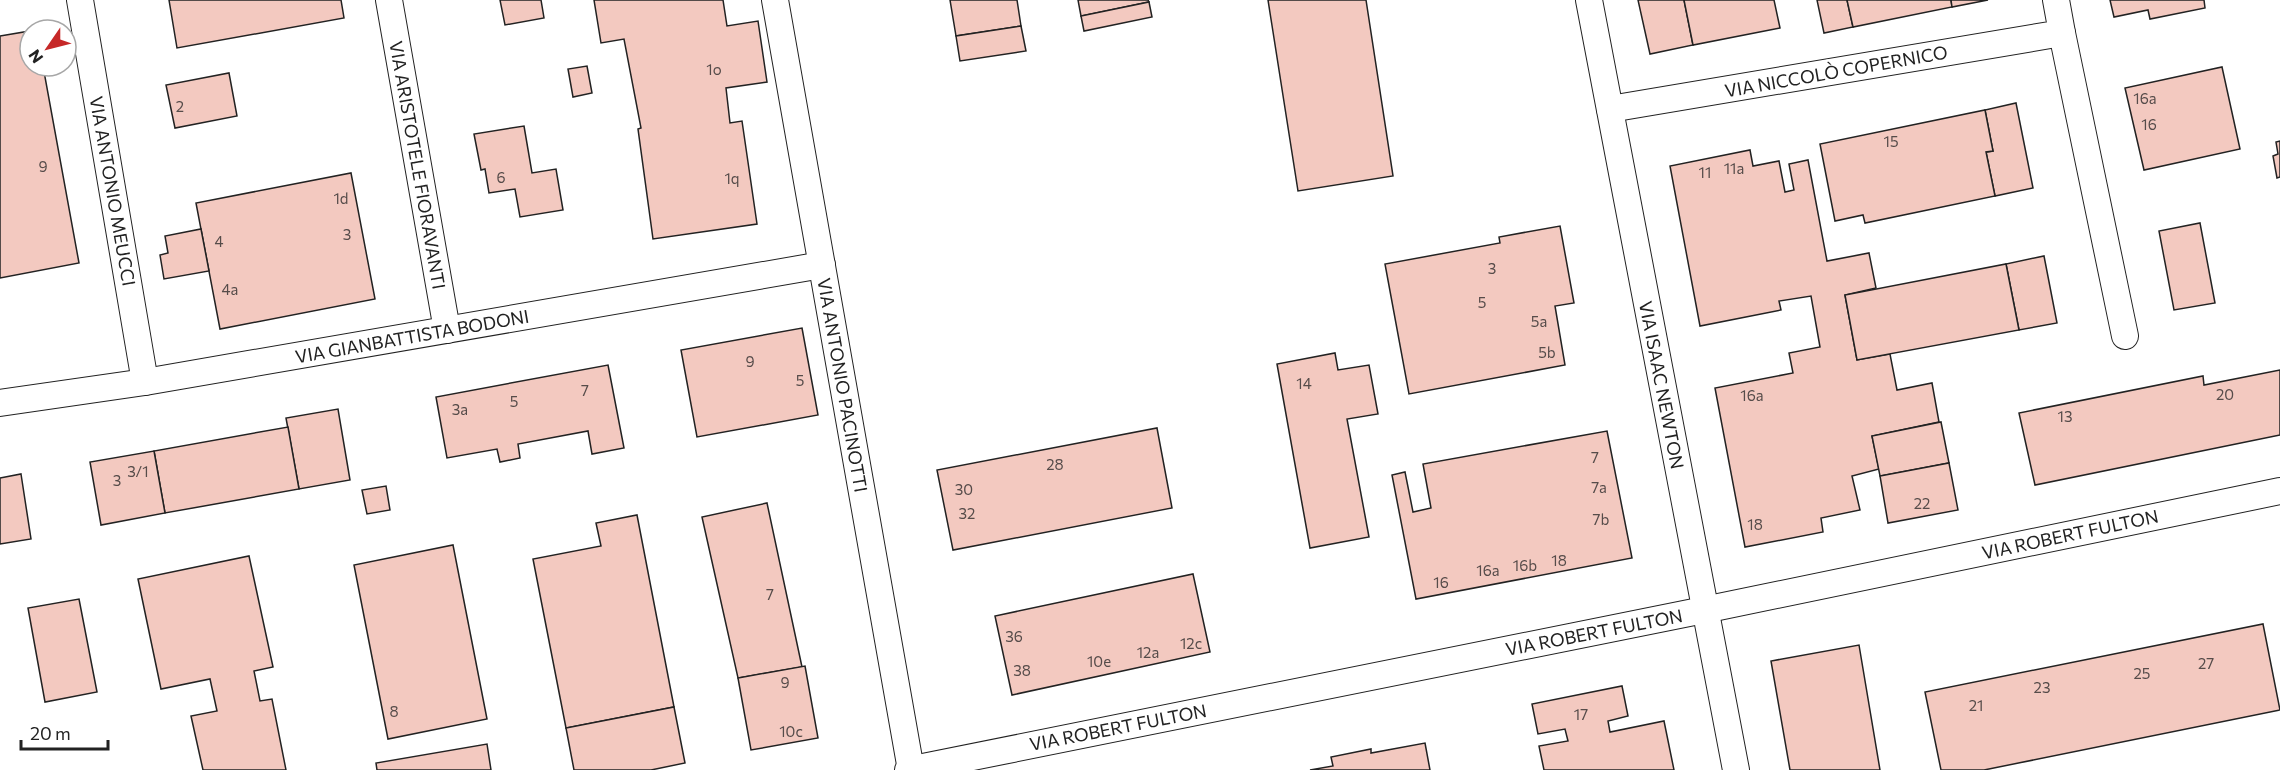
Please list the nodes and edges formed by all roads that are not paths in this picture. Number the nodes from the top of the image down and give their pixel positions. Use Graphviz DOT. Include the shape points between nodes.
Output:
graph roads {
  1 [pos="80,0"];
  2 [pos="389,0"];
  3 [pos="775,0"];
  4 [pos="1589,0"];
  5 [pos="2056,0"];
  6 [pos="2062,33"];
  7 [pos="1610,109"];
  8 [pos="822,265"];
  9 [pos="447,330"];
  10 [pos="2125,336"];
  11 [pos="146,382"];
  12 [pos="0,403"];
  13 [pos="2280,491"];
  14 [pos="1704,610"];
  15 [pos="910,770"];
  16 [pos="1736,770"];
  1 -- 11 [label="street, VIA ANTONIO MEUCCI"];
  2 -- 9 [label="street, VIA ARISTOTELE FIORAVANTI"];
  3 -- 8 [label="street, VIA ANTONIO PACINOTTI"];
  4 -- 7 [label="street, VIA ISAAC NEWTON"];
  5 -- 6 [label="street"];
  6 -- 7 [label="street, VIA NICCOLÒ COPERNICO"];
  6 -- 10 [label="street"];
  7 -- 14 [label="street, VIA ISAAC NEWTON"];
  8 -- 9 [label="street, VIA GIANBATTISTA BODONI"];
  8 -- 15 [label="street, VIA ANTONIO PACINOTTI"];
  9 -- 11 [label="street, VIA GIANBATTISTA BODONI"];
  11 -- 12 [label="street, VIA GIANBATTISTA BODONI"];
  13 -- 14 [label="street, VIA ROBERT FULTON"];
  14 -- 15 [label="street, VIA ROBERT FULTON"];
  14 -- 16 [label="street, VIA ISAAC NEWTON"];
}
